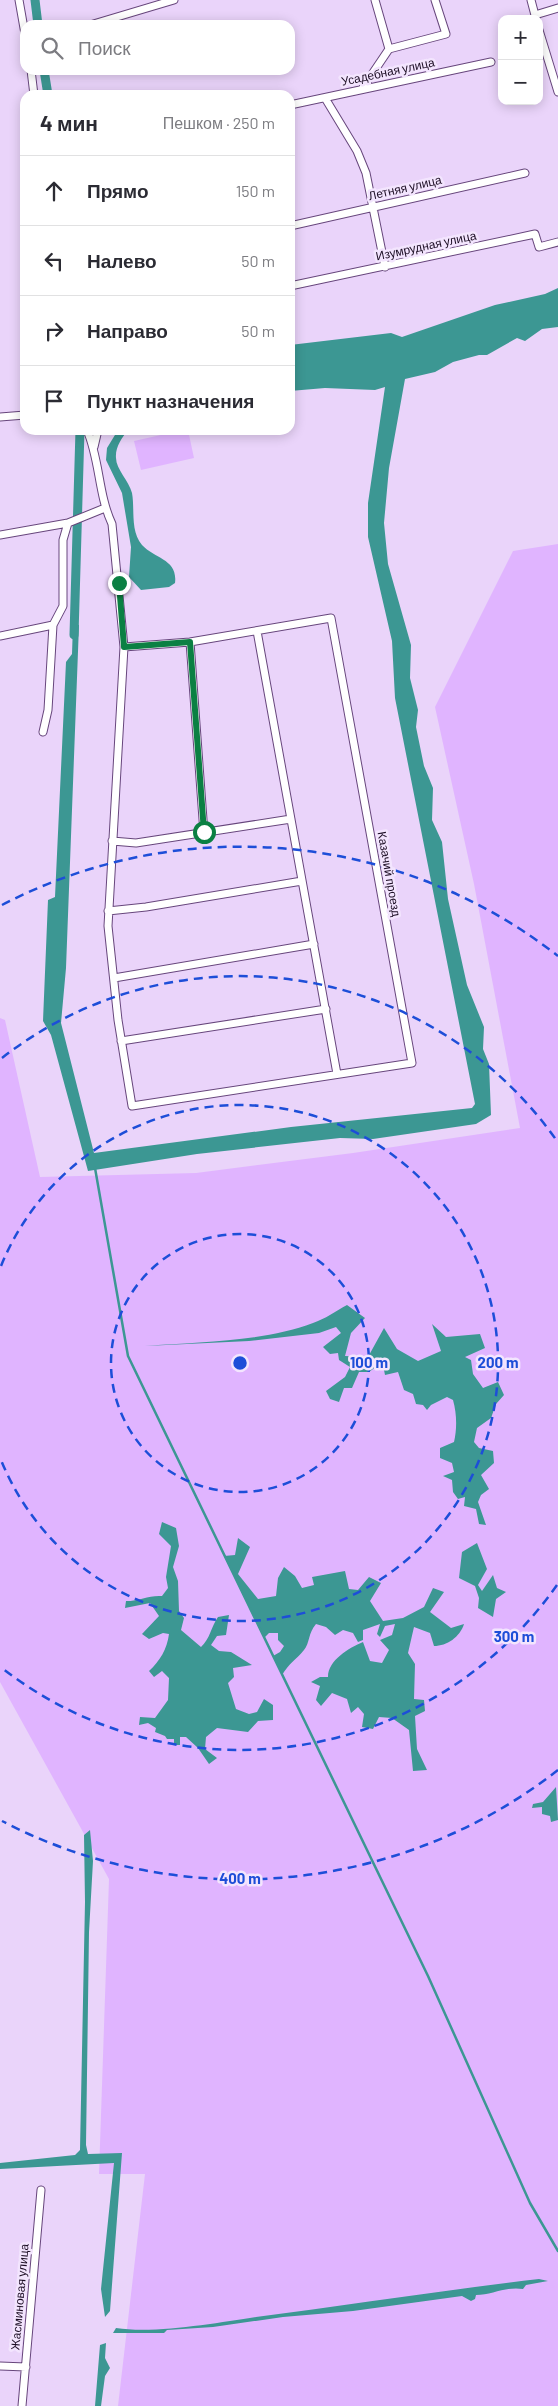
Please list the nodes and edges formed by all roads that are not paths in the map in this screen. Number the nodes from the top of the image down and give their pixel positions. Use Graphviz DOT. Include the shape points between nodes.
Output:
graph roads {
  1 [pos="19,0"];
  2 [pos="174,0"];
  3 [pos="375,0"];
  4 [pos="436,0"];
  5 [pos="531,0"];
  6 [pos="558,8"];
  7 [pos="535,15"];
  8 [pos="540,15"];
  9 [pos="23,20"];
  10 [pos="107,20"];
  11 [pos="543,43"];
  12 [pos="389,49"];
  13 [pos="491,62"];
  14 [pos="31,75"];
  15 [pos="362,89"];
  16 [pos="33,90"];
  17 [pos="558,92"];
  18 [pos="325,98"];
  19 [pos="295,105"];
  20 [pos="525,173"];
  21 [pos="374,207"];
  22 [pos="295,225"];
  23 [pos="558,242"];
  24 [pos="385,267"];
  25 [pos="295,285"];
  26 [pos="20,416"];
  27 [pos="0,417"];
  28 [pos="89,435"];
  29 [pos="97,435"];
  30 [pos="93,447"];
  31 [pos="105,508"];
  32 [pos="68,523"];
  33 [pos="0,535"];
  34 [pos="53,625"];
  35 [pos="257,631"];
  36 [pos="0,636"];
  37 [pos="190,642"];
  38 [pos="124,647"];
  39 [pos="43,732"];
  40 [pos="291,819"];
  41 [pos="204,832"];
  42 [pos="112,842"];
  43 [pos="302,880"];
  44 [pos="108,911"];
  45 [pos="314,944"];
  46 [pos="114,978"];
  47 [pos="326,1009"];
  48 [pos="121,1041"];
  49 [pos="337,1074"];
  50 [pos="41,2190"];
  51 [pos="0,2366"];
  52 [pos="26,2367"];
  53 [pos="22,2406"];
  1 -- 9 [label="street"];
  2 -- 10 [label="street"];
  3 -- 12 [label="street"];
  4 -- 12 [label="street" via="446,34"];
  5 -- 7 [label="street"];
  6 -- 8 [label="street"];
  11 -- 17 [label="street"];
  12 -- 15 [label="street"];
  13 -- 15 [label="street, Усадебная улица"];
  14 -- 16 [label="street"];
  15 -- 18 [label="street, Усадебная улица"];
  18 -- 19 [label="street, Усадебная улица"];
  18 -- 21 [label="street" via="357,151"];
  20 -- 21 [label="street, Летняя улица"];
  21 -- 22 [label="street, Летняя улица"];
  21 -- 24 [label="street"];
  23 -- 24 [label="street, Изумрудная улица" via="539,247 535,234"];
  24 -- 25 [label="street, Изумрудная улица"];
  26 -- 27 [label="street"];
  28 -- 30 [label="street"];
  29 -- 30 [label="street"];
  30 -- 31 [label="street"];
  31 -- 32 [label="street"];
  31 -- 38 [label="street" via="112,524"];
  32 -- 33 [label="street"];
  32 -- 34 [label="street" via="63,540 62,606"];
  34 -- 36 [label="street"];
  34 -- 39 [label="street" via="48,710"];
  35 -- 37 [label="street, Казачий проезд"];
  35 -- 40 [label="street"];
  35 -- 49 [label="street, Казачий проезд" via="332,618 412,1063"];
  37 -- 38 [label="street, Казачий проезд"];
  37 -- 41 [label="street"];
  38 -- 42 [label="street"];
  40 -- 41 [label="street"];
  40 -- 43 [label="street"];
  41 -- 42 [label="street" via="136,843"];
  42 -- 44 [label="street"];
  43 -- 44 [label="street"];
  43 -- 45 [label="street"];
  44 -- 46 [label="street"];
  45 -- 46 [label="street"];
  45 -- 47 [label="street"];
  46 -- 48 [label="street"];
  47 -- 48 [label="street"];
  47 -- 49 [label="street"];
  48 -- 49 [label="street, Казачий проезд" via="132,1106"];
  50 -- 52 [label="street, Жасминовая улица"];
  51 -- 52 [label="street"];
  52 -- 53 [label="street, Жасминовая улица"];
}
